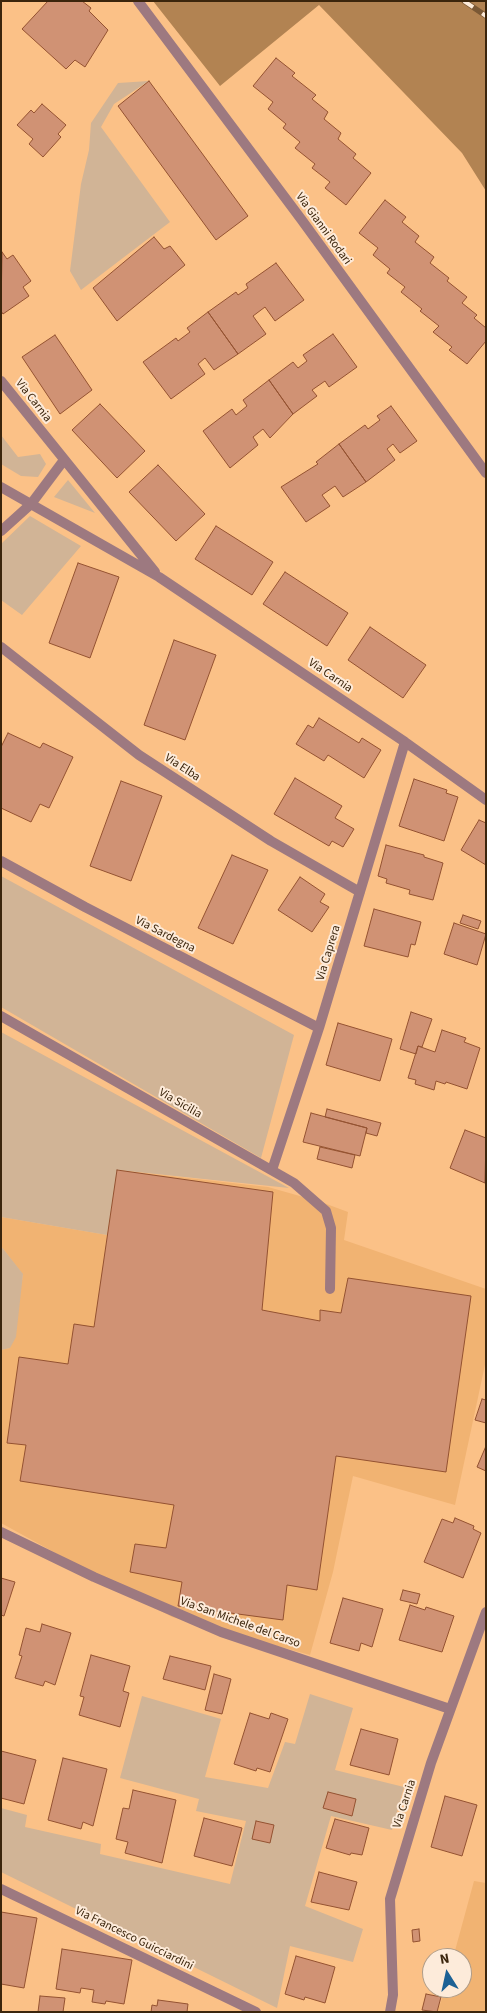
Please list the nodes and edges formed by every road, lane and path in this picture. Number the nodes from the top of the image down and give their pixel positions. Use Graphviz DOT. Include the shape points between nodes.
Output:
graph roads {
  1 [pos="138,1"];
  2 [pos="1,381"];
  3 [pos="64,460"];
  4 [pos="486,473"];
  5 [pos="1,487"];
  6 [pos="31,504"];
  7 [pos="1,531"];
  8 [pos="159,577"];
  9 [pos="1,647"];
  10 [pos="406,742"];
  11 [pos="486,800"];
  12 [pos="1,861"];
  13 [pos="360,892"];
  14 [pos="1,1016"];
  15 [pos="319,1028"];
  16 [pos="272,1170"];
  17 [pos="330,1290"];
  18 [pos="1,1532"];
  19 [pos="486,1612"];
  20 [pos="450,1709"];
  21 [pos="1,1889"];
  22 [pos="245,2009"];
  23 [pos="256,2012"];
  24 [pos="390,2012"];
  1 -- 4 [label="street, Via Gianni Rodari"];
  2 -- 3 [label="street, Via Carnia"];
  3 -- 6 [label="street"];
  3 -- 8 [label="street, Via Carnia"];
  5 -- 6 [label="street, Via Carnia"];
  6 -- 7 [label="street"];
  6 -- 8 [label="street, Via Carnia"];
  8 -- 10 [label="street, Via Carnia"];
  9 -- 13 [label="street, Via Elba" via="139,755 271,840"];
  10 -- 11 [label="street, Via Carnia"];
  10 -- 13 [label="street, Via Caprera"];
  12 -- 15 [label="street, Via Sardegna" via="85,908"];
  13 -- 15 [label="street, Via Caprera"];
  14 -- 16 [label="street, Via Sicilia"];
  15 -- 16 [label="street, Via Caprera"];
  16 -- 17 [label="street, Via Sicilia" via="294,1183 326,1211 331,1228"];
  18 -- 20 [label="street, Via San Michele del Carso" via="221,1632"];
  19 -- 20 [label="street, Via Carnia"];
  20 -- 24 [label="street, Via Carnia" via="390,1899 393,1995"];
  21 -- 22 [label="street, Via Francesco Guicciardini"];
  22 -- 23 [label="street, Via Francesco Guicciardini"];
}
